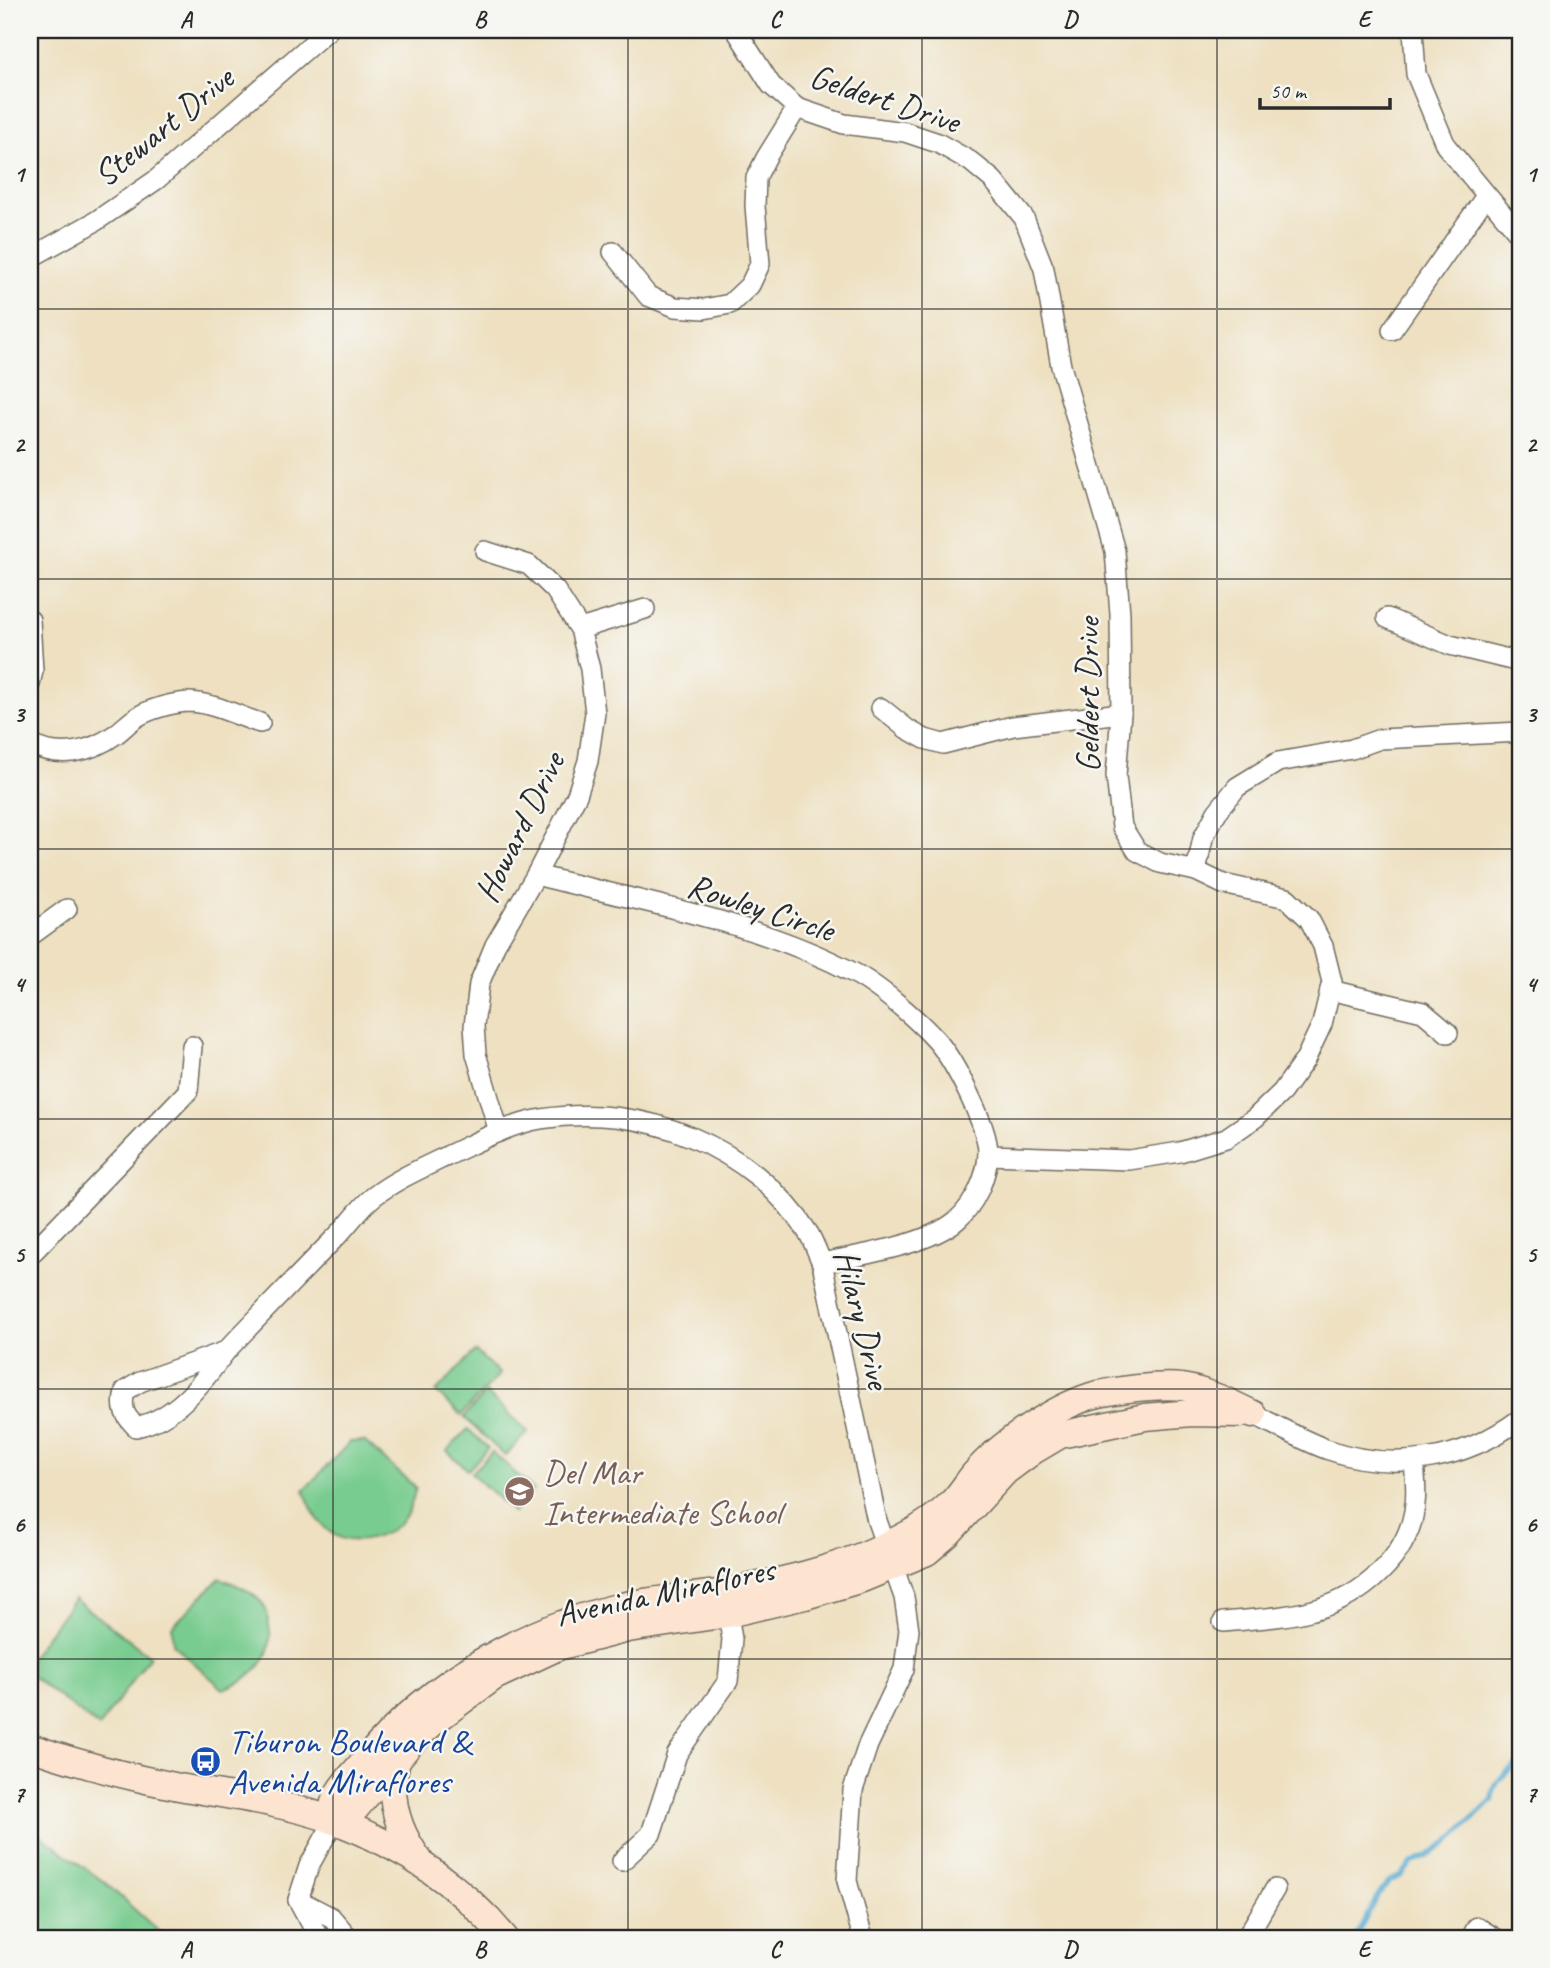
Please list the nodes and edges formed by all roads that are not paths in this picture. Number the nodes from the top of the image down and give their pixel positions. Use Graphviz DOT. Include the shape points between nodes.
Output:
graph roads {
  1 [pos="328,30"];
  2 [pos="736,30"];
  3 [pos="1413,30"];
  4 [pos="797,108"];
  5 [pos="1486,196"];
  6 [pos="1520,235"];
  7 [pos="613,252"];
  8 [pos="30,258"];
  9 [pos="1392,330"];
  10 [pos="485,551"];
  11 [pos="645,609"];
  12 [pos="1387,618"];
  13 [pos="30,620"];
  14 [pos="580,629"];
  15 [pos="1520,662"];
  16 [pos="30,684"];
  17 [pos="881,708"];
  18 [pos="1121,713"];
  19 [pos="260,723"];
  20 [pos="1520,732"];
  21 [pos="30,744"];
  22 [pos="1195,871"];
  23 [pos="536,875"];
  24 [pos="67,909"];
  25 [pos="30,936"];
  26 [pos="1330,990"];
  27 [pos="1448,1033"];
  28 [pos="192,1046"];
  29 [pos="499,1132"];
  30 [pos="988,1155"];
  31 [pos="30,1255"];
  32 [pos="822,1263"];
  33 [pos="226,1351"];
  34 [pos="1253,1414"];
  35 [pos="1520,1419"];
  36 [pos="1414,1461"];
  37 [pos="889,1556"];
  38 [pos="726,1603"];
  39 [pos="1223,1622"];
  40 [pos="30,1746"];
  41 [pos="398,1757"];
  42 [pos="334,1821"];
  43 [pos="622,1861"];
  44 [pos="423,1865"];
  45 [pos="1275,1889"];
  46 [pos="298,1900"];
  47 [pos="319,1938"];
  48 [pos="349,1938"];
  49 [pos="505,1938"];
  50 [pos="863,1938"];
  51 [pos="1246,1938"];
  52 [pos="1471,1938"];
  53 [pos="1495,1938"];
  1 -- 8 [label="street, Stewart Drive" via="156,180"];
  2 -- 4 [label="street, Geldert Drive" via="771,85"];
  3 -- 5 [label="street" via="1416,74 1446,146"];
  4 -- 7 [label="street" via="756,178 760,264 750,285 730,304 704,309 675,307 649,296"];
  4 -- 18 [label="street, Geldert Drive" via="844,124 905,132 938,143 970,160 993,180 1024,218 1044,269 1061,366 1115,551"];
  5 -- 6 [label="street"];
  5 -- 9 [label="street"];
  10 -- 14 [label="street, Howard Drive" via="529,565 555,590"];
  11 -- 14 [label="street"];
  12 -- 15 [label="street" via="1450,645"];
  13 -- 16 [label="street"];
  14 -- 23 [label="street, Howard Drive" via="595,713 588,761 577,795"];
  17 -- 18 [label="street" via="906,729 943,744 1013,726"];
  18 -- 22 [label="street, Geldert Drive" via="1116,776 1122,827 1137,851 1160,863"];
  19 -- 21 [label="street" via="190,702 138,716 91,748 68,754"];
  20 -- 22 [label="street" via="1380,739 1352,749 1278,762 1237,787 1217,812 1203,838"];
  22 -- 26 [label="street, Geldert Drive" via="1223,884 1287,898 1309,919 1323,946"];
  23 -- 29 [label="street, Howard Drive" via="479,984 476,1054"];
  23 -- 30 [label="street, Rowley Circle" via="769,935 858,975 938,1042 981,1119"];
  24 -- 25 [label="street"];
  26 -- 27 [label="street" via="1423,1012"];
  26 -- 30 [label="street, Geldert Drive" via="1322,1024 1305,1060 1282,1092 1226,1138 1129,1160"];
  28 -- 31 [label="street" via="188,1091"];
  29 -- 32 [label="street, Hilary Drive" via="539,1119 608,1116 660,1125 707,1142 740,1163 791,1211"];
  29 -- 33 [label="street, Hilary Drive" via="422,1167 370,1199"];
  30 -- 32 [label="street, Rowley Circle" via="979,1190 958,1219 943,1230"];
  32 -- 37 [label="street, Hilary Drive" via="877,1521"];
  33 -- 33 [label="street, Hilary Drive" via="125,1391 125,1416 136,1427 174,1410"];
  34 -- 36 [label="street, Avenida Miraflores" via="1338,1452 1374,1460"];
  34 -- 37 [label="street, Avenida Miraflores" via="1181,1387 1090,1397 1045,1418 1004,1445 950,1505"];
  35 -- 36 [label="street, Avenida Miraflores" via="1476,1446"];
  36 -- 39 [label="street" via="1415,1506 1409,1528 1395,1555 1368,1584 1314,1610"];
  37 -- 38 [label="street, Avenida Miraflores" via="858,1558 795,1576"];
  37 -- 50 [label="street, Hilary Drive" via="904,1597 909,1630 904,1670 868,1745 853,1790 847,1881"];
  38 -- 41 [label="street, Avenida Miraflores" via="558,1647 494,1677 436,1720"];
  38 -- 42 [label="street, Avenida Miraflores" via="624,1606 520,1641 478,1663 387,1735 335,1798"];
  38 -- 43 [label="street" via="732,1639 728,1681 677,1754 651,1834"];
  40 -- 42 [label="street" via="122,1774"];
  41 -- 42 [label="street, Avenida Miraflores" via="351,1814"];
  41 -- 44 [label="street" via="392,1788 395,1811 402,1833"];
  42 -- 44 [label="street"];
  42 -- 46 [label="street" via="312,1859"];
  44 -- 49 [label="street" via="468,1899"];
  45 -- 51 [label="street"];
  46 -- 47 [label="street"];
  46 -- 48 [label="street" via="331,1917"];
  52 -- 53 [label="street" via="1477,1927"];
}
